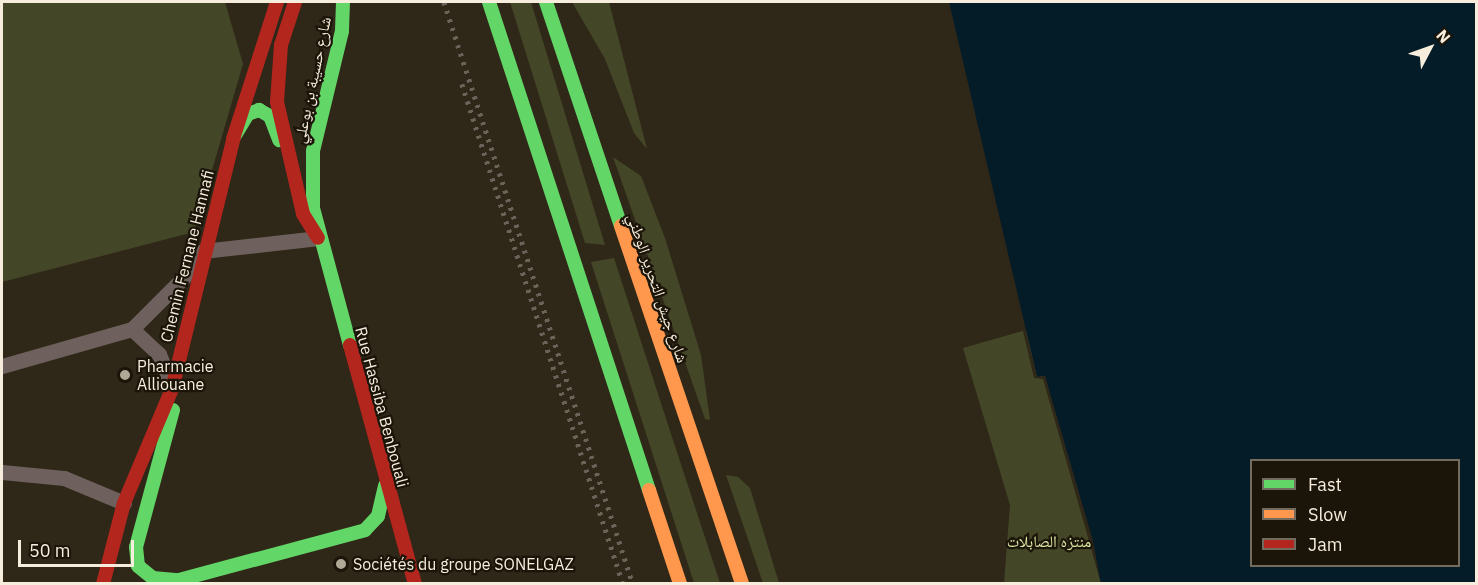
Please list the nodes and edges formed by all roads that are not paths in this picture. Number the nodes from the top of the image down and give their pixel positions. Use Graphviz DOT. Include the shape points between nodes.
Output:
graph roads {
  1 [pos="277,2"];
  2 [pos="295,2"];
  3 [pos="343,2"];
  4 [pos="489,2"];
  5 [pos="546,2"];
  6 [pos="233,140"];
  7 [pos="286,147"];
  8 [pos="318,238"];
  9 [pos="202,255"];
  10 [pos="132,329"];
  11 [pos="2,366"];
  12 [pos="172,389"];
  13 [pos="2,472"];
  14 [pos="386,483"];
  15 [pos="124,503"];
  16 [pos="171,582"];
  17 [pos="103,584"];
  18 [pos="415,584"];
  19 [pos="680,584"];
  20 [pos="742,584"];
  1 -- 6 [label="main road"];
  2 -- 7 [label="main road" via="276,84"];
  3 -- 8 [label="main road, شارع حسيبة بن بوعلي" via="342,31 311,164"];
  4 -- 19 [label="main road"];
  5 -- 20 [label="main road, شارع جيش التحرير الوطني"];
  6 -- 7 [label="main road" via="248,114 259,110 270,116"];
  6 -- 9 [label="main road, Chemin Fernane Hannafi"];
  7 -- 8 [label="main road" via="303,214"];
  8 -- 9 [label="street"];
  8 -- 14 [label="main road, Rue Hassiba Benbouali"];
  9 -- 10 [label="street"];
  9 -- 12 [label="main road, Chemin Fernane Hannafi"];
  10 -- 11 [label="street"];
  10 -- 12 [label="street" via="159,354"];
  12 -- 15 [label="main road, Chemin Fernane Hannafi"];
  12 -- 16 [label="main road" via="173,416 136,547 138,566 153,578"];
  13 -- 15 [label="street" via="64,478"];
  14 -- 16 [label="main road" via="378,516 365,530"];
  14 -- 18 [label="main road, Rue Hassiba Benbouali"];
  15 -- 17 [label="main road, Chemin Fernane Hannafi"];
}
